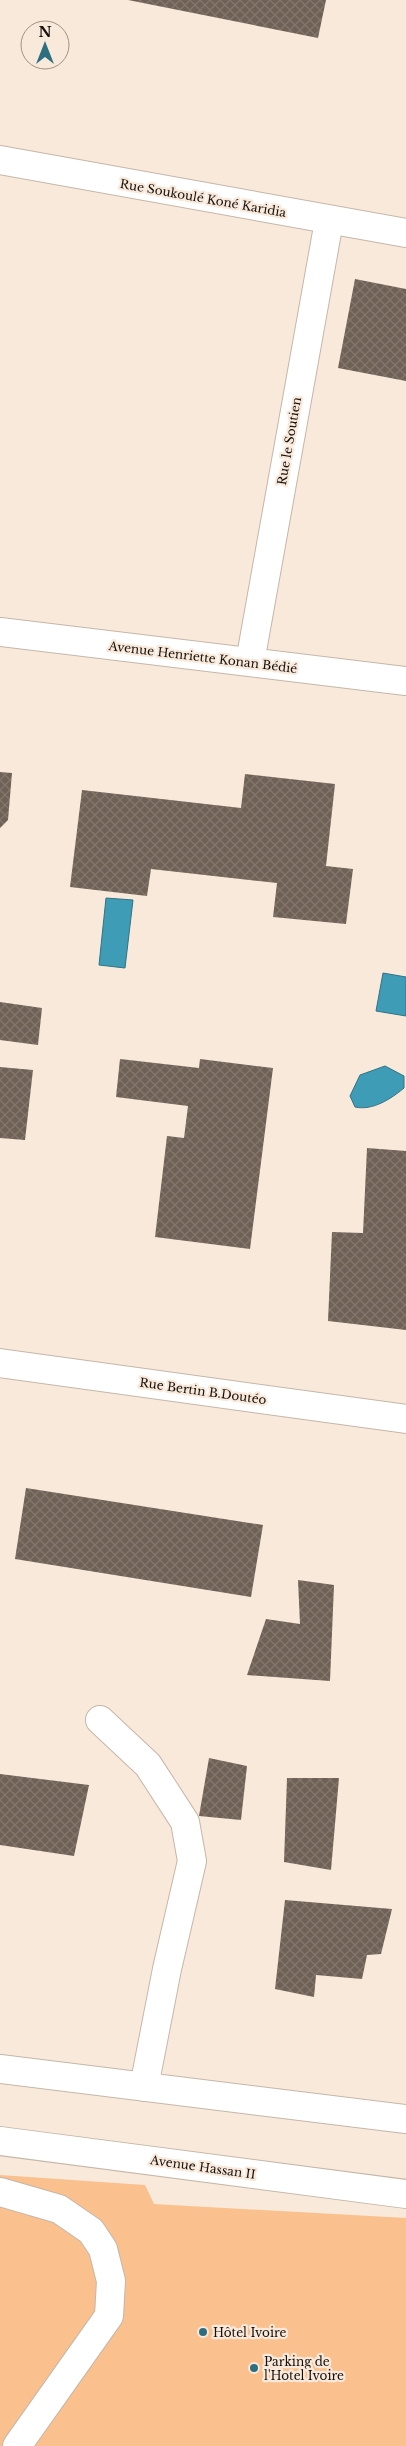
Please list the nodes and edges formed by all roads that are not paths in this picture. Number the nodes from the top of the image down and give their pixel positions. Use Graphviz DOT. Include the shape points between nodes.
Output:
graph roads {
  1 [pos="0,160"];
  2 [pos="329,221"];
  3 [pos="406,233"];
  4 [pos="0,632"];
  5 [pos="250,662"];
  6 [pos="406,681"];
  7 [pos="0,1363"];
  8 [pos="406,1419"];
  9 [pos="100,1720"];
  10 [pos="0,2070"];
  11 [pos="144,2087"];
  12 [pos="406,2119"];
  13 [pos="0,2141"];
  14 [pos="0,2192"];
  15 [pos="406,2194"];
  16 [pos="17,2446"];
  1 -- 2 [label="street, Rue Soukoulé Koné Karidia"];
  2 -- 3 [label="street, Rue Soukoulé Koné Karidia"];
  2 -- 5 [label="street, Rue le Soutien"];
  4 -- 5 [label="street, Avenue Henriette Konan Bédié"];
  5 -- 6 [label="street, Avenue Henriette Konan Bédié"];
  7 -- 8 [label="street, Rue Bertin B.Doutéo"];
  9 -- 11 [label="street" via="148,1765 185,1822 192,1861"];
  10 -- 11 [label="street"];
  11 -- 12 [label="street"];
  13 -- 15 [label="street, Avenue Hassan II"];
  14 -- 16 [label="street" via="59,2209 91,2231 104,2250 110,2281 109,2316"];
}
